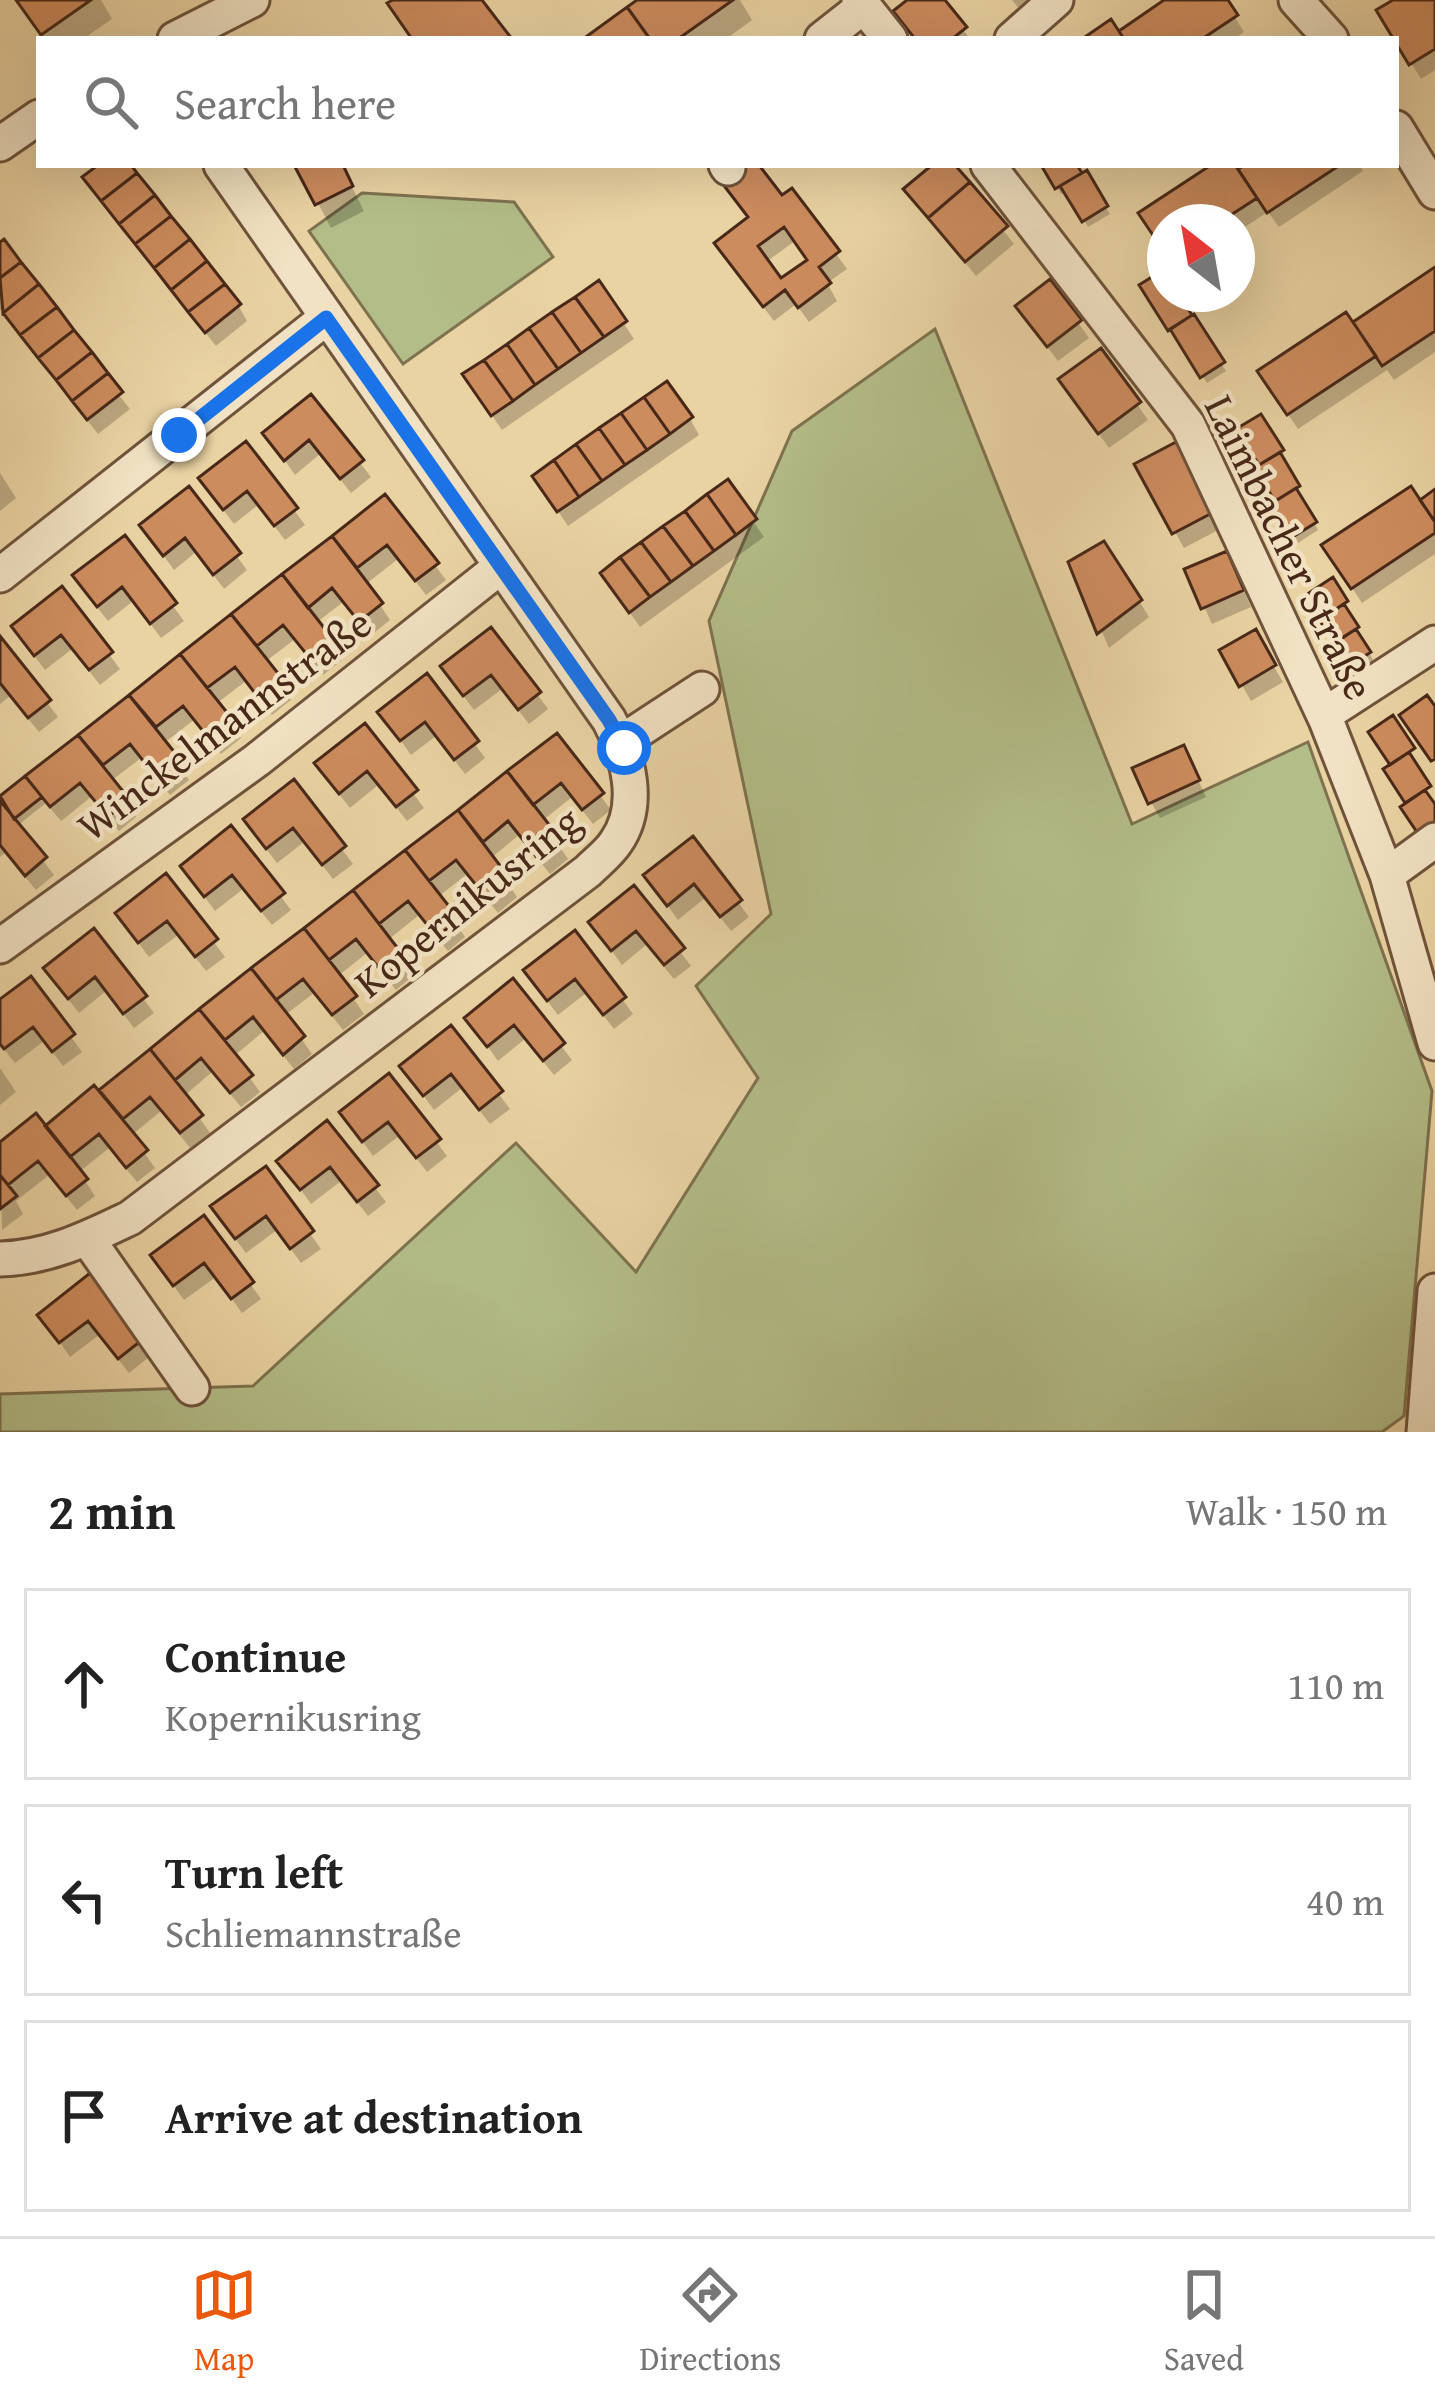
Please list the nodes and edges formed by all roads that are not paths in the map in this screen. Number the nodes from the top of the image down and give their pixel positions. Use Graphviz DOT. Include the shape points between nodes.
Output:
graph roads {
  1 [pos="251,0"];
  2 [pos="1055,0"];
  3 [pos="1296,0"];
  4 [pos="861,3"];
  5 [pos="181,36"];
  6 [pos="825,36"];
  7 [pos="888,36"];
  8 [pos="1015,36"];
  9 [pos="1328,36"];
  10 [pos="36,119"];
  11 [pos="1399,133"];
  12 [pos="0,144"];
  13 [pos="222,168"];
  14 [pos="990,168"];
  15 [pos="1435,192"];
  16 [pos="326,318"];
  17 [pos="500,568"];
  18 [pos="0,575"];
  19 [pos="1435,643"];
  20 [pos="702,689"];
  21 [pos="1324,715"];
  22 [pos="621,742"];
  23 [pos="1435,840"];
  24 [pos="1387,875"];
  25 [pos="0,946"];
  26 [pos="1433,1026"];
  27 [pos="87,1238"];
  28 [pos="0,1259"];
  29 [pos="1435,1291"];
  30 [pos="1432,1374"];
  31 [pos="192,1388"];
  32 [pos="1424,1432"];
  1 -- 5 [label="street"];
  2 -- 8 [label="street"];
  3 -- 9 [label="street"];
  4 -- 6 [label="street"];
  4 -- 7 [label="street"];
  10 -- 12 [label="street"];
  11 -- 15 [label="street"];
  13 -- 16 [label="street, Kopernikusring"];
  14 -- 21 [label="street, Laimbacher Straße" via="1188,425"];
  16 -- 17 [label="street, Kopernikusring"];
  16 -- 18 [label="street"];
  17 -- 22 [label="street, Kopernikusring"];
  17 -- 25 [label="street, Winckelmannstraße" via="257,760"];
  19 -- 21 [label="street"];
  20 -- 22 [label="street"];
  21 -- 24 [label="street, Laimbacher Straße"];
  22 -- 27 [label="street, Kopernikusring" via="629,811 618,841 588,871 130,1218"];
  23 -- 24 [label="street"];
  24 -- 26 [label="street, Laimbacher Straße"];
  27 -- 28 [label="street, Kopernikusring"];
  27 -- 31 [label="street"];
  29 -- 30 [label="street"];
  30 -- 32 [label="street"];
}
